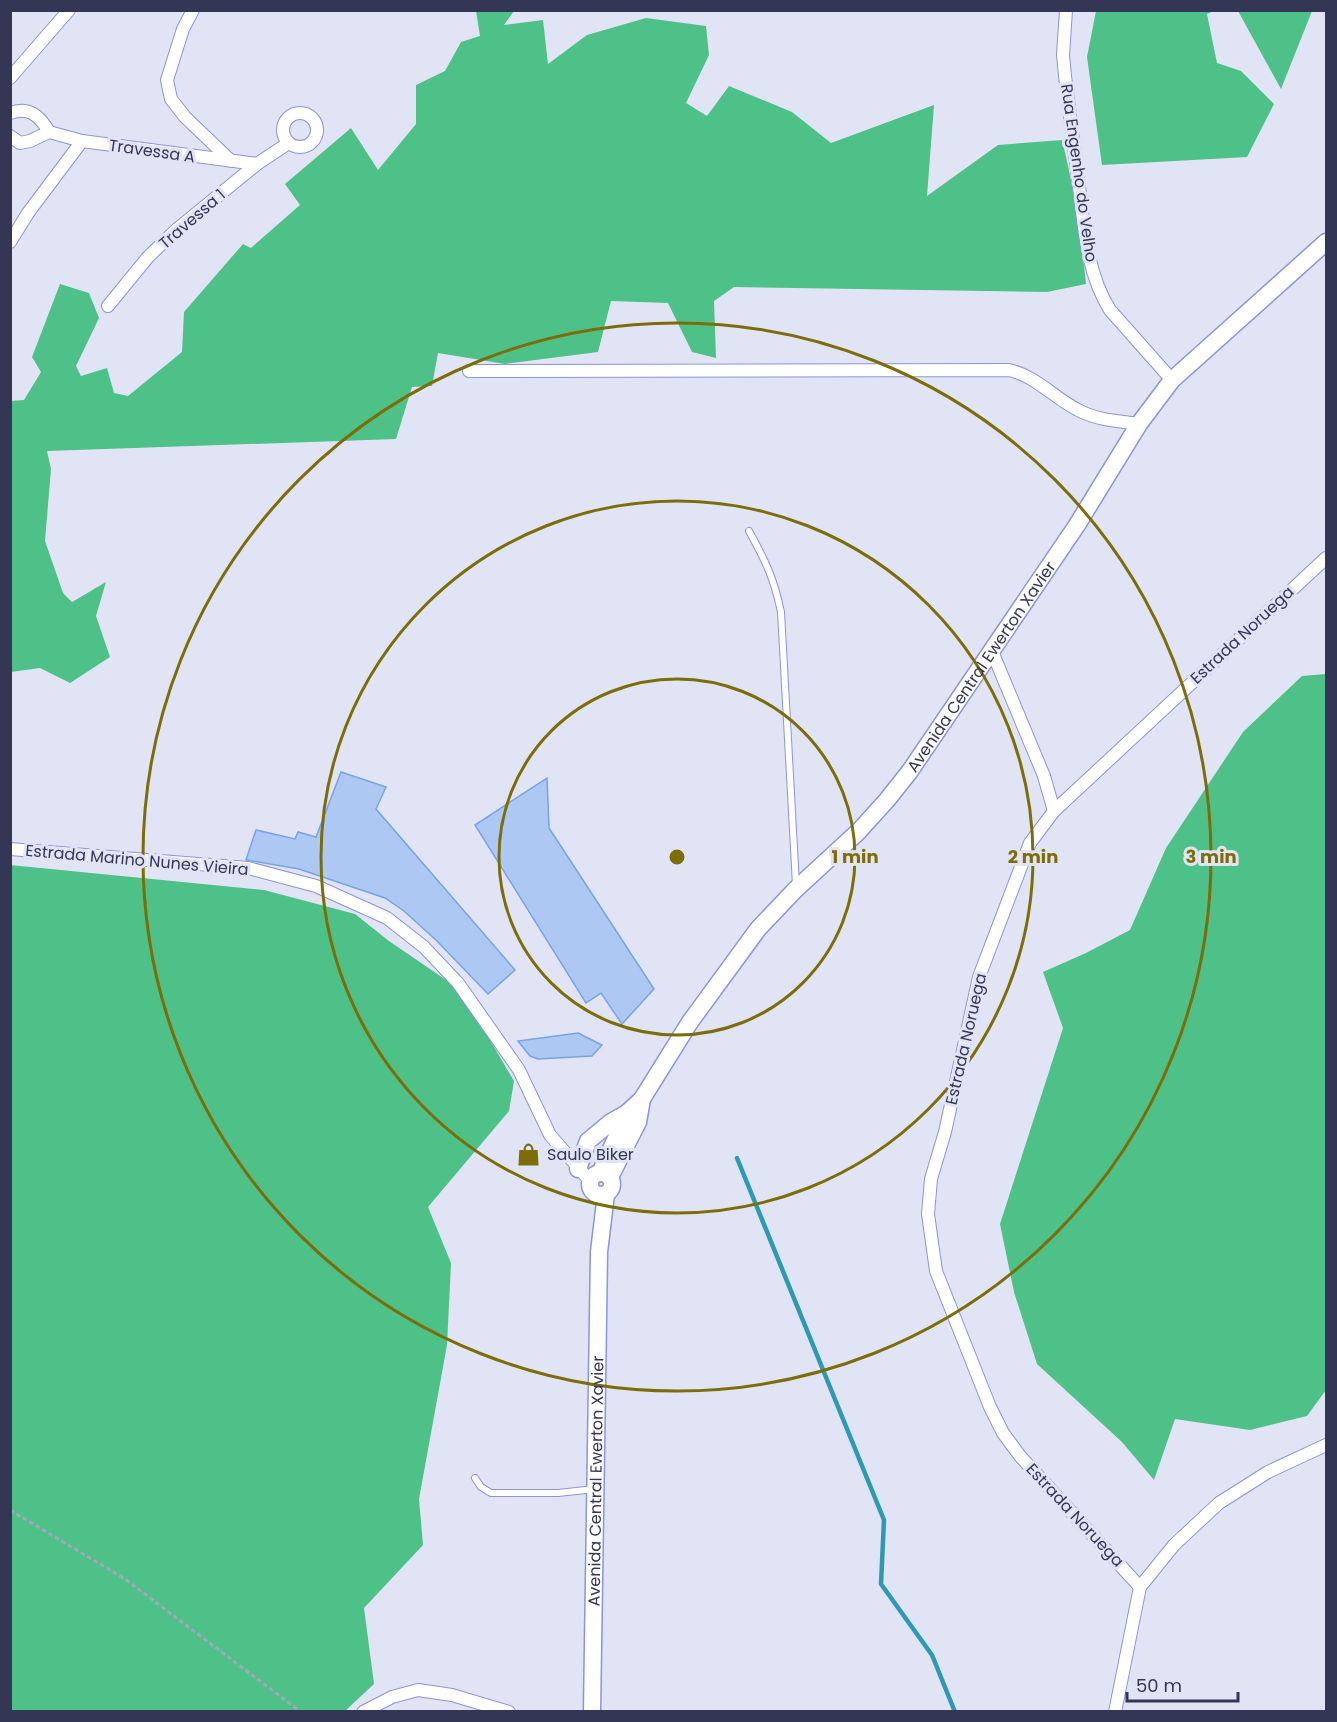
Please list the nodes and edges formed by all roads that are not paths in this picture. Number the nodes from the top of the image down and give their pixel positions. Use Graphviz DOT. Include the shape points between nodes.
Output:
graph roads {
  1 [pos="69,10"];
  2 [pos="193,10"];
  3 [pos="1066,10"];
  4 [pos="10,78"];
  5 [pos="10,113"];
  6 [pos="49,132"];
  7 [pos="10,136"];
  8 [pos="82,141"];
  9 [pos="287,144"];
  10 [pos="231,161"];
  11 [pos="256,164"];
  12 [pos="10,242"];
  13 [pos="1326,242"];
  14 [pos="108,306"];
  15 [pos="469,372"];
  16 [pos="1172,380"];
  17 [pos="1139,424"];
  18 [pos="749,531"];
  19 [pos="1326,558"];
  20 [pos="991,649"];
  21 [pos="1053,812"];
  22 [pos="10,849"];
  23 [pos="796,889"];
  24 [pos="642,1099"];
  25 [pos="628,1112"];
  26 [pos="596,1181"];
  27 [pos="1326,1445"];
  28 [pos="475,1478"];
  29 [pos="595,1489"];
  30 [pos="1140,1587"];
  31 [pos="363,1712"];
  32 [pos="509,1712"];
  33 [pos="592,1712"];
  34 [pos="1114,1712"];
  1 -- 4 [label="street"];
  2 -- 10 [label="street" via="167,80 171,99"];
  3 -- 16 [label="street, Rua Engenho do Velho" via="1065,76 1085,235 1097,284 1110,310"];
  5 -- 6 [label="street, Travessa A" via="23,110 37,115"];
  6 -- 7 [label="street" via="20,143"];
  6 -- 8 [label="street, Travessa A"];
  8 -- 10 [label="street, Travessa A"];
  8 -- 12 [label="street"];
  9 -- 11 [label="street, Travessa 1"];
  10 -- 11 [label="street, Travessa A"];
  11 -- 14 [label="street, Travessa 1" via="175,231"];
  13 -- 16 [label="main road, Avenida Central Ewerton Xavier"];
  15 -- 17 [label="street" via="1009,370 1024,373 1096,418"];
  16 -- 17 [label="main road, Avenida Central Ewerton Xavier"];
  17 -- 20 [label="main road, Avenida Central Ewerton Xavier" via="1077,525"];
  18 -- 23 [label="lane" via="769,567 781,612"];
  19 -- 21 [label="street, Estrada Noruega"];
  20 -- 21 [label="street" via="1044,776"];
  20 -- 23 [label="main road, Avenida Central Ewerton Xavier" via="887,800"];
  21 -- 30 [label="street, Estrada Noruega" via="1030,843 979,977 945,1131 930,1179 928,1214 936,1271 1003,1433"];
  22 -- 26 [label="street, Estrada Marino Nunes Vieira" via="248,868 316,886 387,918 424,946 458,983 519,1070 550,1135"];
  23 -- 24 [label="main road, Avenida Central Ewerton Xavier" via="744,947 690,1022"];
  24 -- 25 [label="main road, Avenida Central Ewerton Xavier"];
  24 -- 26 [label="main road, Avenida Central Ewerton Xavier" via="638,1122"];
  25 -- 26 [label="main road, Avenida Central Ewerton Xavier"];
  25 -- 26 [label="main road" via="588,1141"];
  26 -- 29 [label="main road, Avenida Central Ewerton Xavier" via="594,1237 599,1252"];
  27 -- 30 [label="street" via="1268,1472 1219,1503 1174,1545"];
  28 -- 29 [label="lane" via="491,1493"];
  29 -- 33 [label="main road, Avenida Central Ewerton Xavier"];
  30 -- 34 [label="street"];
  31 -- 32 [label="street" via="392,1696 418,1690 452,1695"];
}
